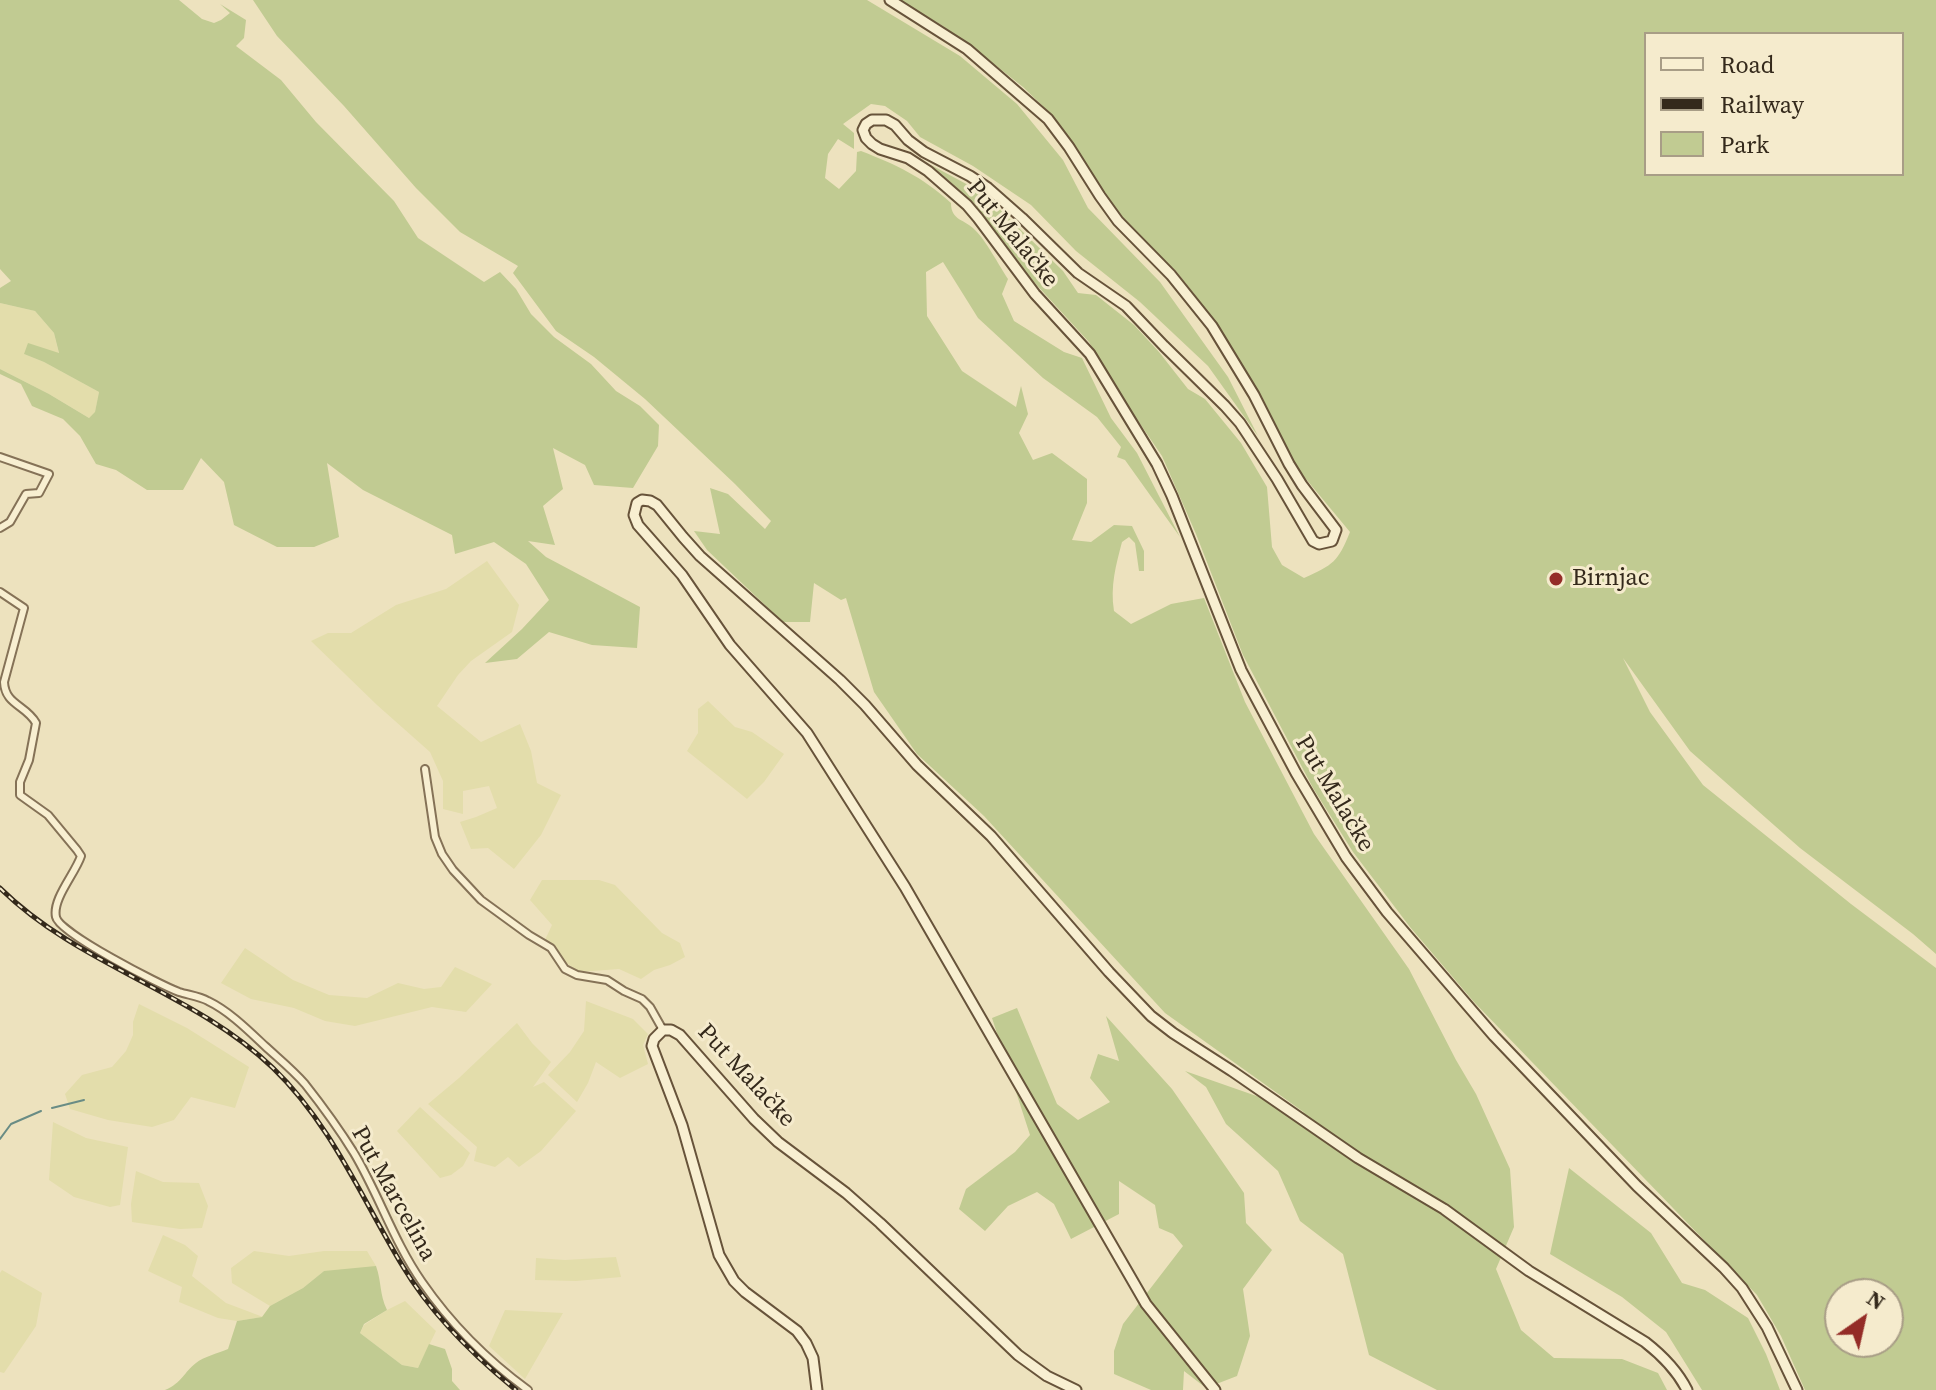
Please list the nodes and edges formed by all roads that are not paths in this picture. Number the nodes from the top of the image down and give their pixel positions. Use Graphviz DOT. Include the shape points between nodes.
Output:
graph roads {
  1 [pos="890,0"];
  2 [pos="0,457"];
  3 [pos="0,528"];
  4 [pos="0,592"];
  5 [pos="425,769"];
  6 [pos="663,1030"];
  7 [pos="528,1390"];
  8 [pos="817,1390"];
  9 [pos="1076,1390"];
  10 [pos="1215,1390"];
  11 [pos="1687,1390"];
  12 [pos="1797,1390"];
  1 -- 12 [label="main road, Put Malačke" via="967,49 1048,119 1118,221 1212,326 1289,464 1336,530 1332,541 1313,541 1240,423 1126,306 1078,273 988,188 924,152 895,125 872,120 863,130 866,138 908,158 954,192 1090,354 1157,464 1241,670 1346,857 1494,1036 1742,1288"];
  2 -- 3 [label="street" via="49,474 39,493 26,494 10,522"];
  4 -- 7 [label="street, Put Marcelina" via="24,608 5,693 36,723 20,795 48,815 81,856 58,899 56,919 78,938 149,978 208,1000 304,1083 354,1153 422,1282 466,1337"];
  5 -- 6 [label="street" via="435,837 453,870 481,900 551,948 565,969 607,980 642,999"];
  6 -- 8 [label="main road, Put Malačke" via="652,1046 682,1125 719,1255 734,1281 806,1343"];
  6 -- 9 [label="main road, Put Malačke" via="680,1035 778,1142 880,1223 1018,1355"];
  10 -- 11 [label="main road" via="1146,1304 905,887 820,752 638,525 637,503 657,505 700,556 840,680 991,836 1151,1016 1529,1271 1645,1342 1674,1368"];
}
